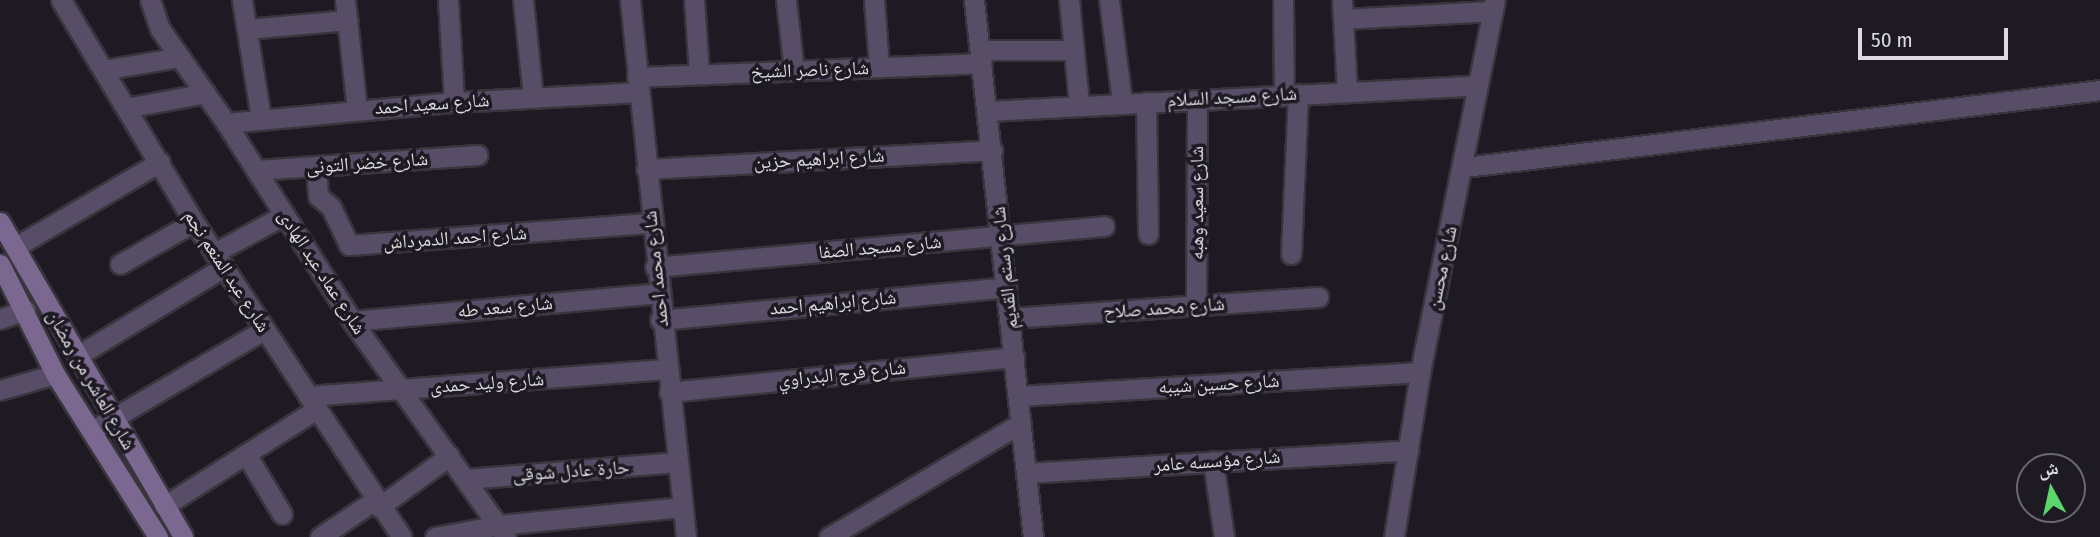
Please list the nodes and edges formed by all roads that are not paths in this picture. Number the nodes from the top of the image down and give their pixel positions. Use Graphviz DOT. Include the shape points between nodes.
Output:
graph roads {
  1 [pos="61,0"];
  2 [pos="150,0"];
  3 [pos="242,0"];
  4 [pos="345,0"];
  5 [pos="448,0"];
  6 [pos="523,0"];
  7 [pos="630,0"];
  8 [pos="694,0"];
  9 [pos="786,0"];
  10 [pos="874,0"];
  11 [pos="974,0"];
  12 [pos="1069,0"];
  13 [pos="1109,0"];
  14 [pos="1283,0"];
  15 [pos="1494,5"];
  16 [pos="1343,10"];
  17 [pos="348,20"];
  18 [pos="247,29"];
  19 [pos="1074,50"];
  20 [pos="180,57"];
  21 [pos="981,57"];
  22 [pos="879,67"];
  23 [pos="103,70"];
  24 [pos="794,71"];
  25 [pos="699,74"];
  26 [pos="638,84"];
  27 [pos="1476,85"];
  28 [pos="2100,90"];
  29 [pos="1347,91"];
  30 [pos="206,93"];
  31 [pos="1291,95"];
  32 [pos="533,97"];
  33 [pos="1197,100"];
  34 [pos="454,102"];
  35 [pos="1122,102"];
  36 [pos="1146,102"];
  37 [pos="1079,104"];
  38 [pos="126,107"];
  39 [pos="357,110"];
  40 [pos="988,111"];
  41 [pos="261,118"];
  42 [pos="226,123"];
  43 [pos="992,150"];
  44 [pos="477,155"];
  45 [pos="160,162"];
  46 [pos="316,166"];
  47 [pos="1465,167"];
  48 [pos="646,169"];
  49 [pos="256,170"];
  50 [pos="284,215"];
  51 [pos="0,222"];
  52 [pos="194,222"];
  53 [pos="651,223"];
  54 [pos="1104,226"];
  55 [pos="1148,234"];
  56 [pos="1001,235"];
  57 [pos="15,247"];
  58 [pos="1291,254"];
  59 [pos="219,260"];
  60 [pos="0,264"];
  61 [pos="120,264"];
  62 [pos="655,267"];
  63 [pos="1006,287"];
  64 [pos="658,293"];
  65 [pos="1318,297"];
  66 [pos="1196,305"];
  67 [pos="25,310"];
  68 [pos="0,318"];
  69 [pos="1010,318"];
  70 [pos="660,320"];
  71 [pos="352,321"];
  72 [pos="265,329"];
  73 [pos="77,356"];
  74 [pos="1014,357"];
  75 [pos="666,369"];
  76 [pos="1420,372"];
  77 [pos="55,374"];
  78 [pos="401,389"];
  79 [pos="0,390"];
  80 [pos="669,392"];
  81 [pos="1018,396"];
  82 [pos="313,403"];
  83 [pos="113,417"];
  84 [pos="1021,423"];
  85 [pos="93,430"];
  86 [pos="1408,450"];
  87 [pos="246,454"];
  88 [pos="449,456"];
  89 [pos="1213,461"];
  90 [pos="677,462"];
  91 [pos="1026,473"];
  92 [pos="466,479"];
  93 [pos="377,504"];
  94 [pos="164,506"];
  95 [pos="682,507"];
  96 [pos="282,514"];
  97 [pos="503,531"];
  98 [pos="158,537"];
  99 [pos="183,537"];
  100 [pos="320,537"];
  101 [pos="402,537"];
  102 [pos="435,537"];
  103 [pos="686,537"];
  104 [pos="829,537"];
  105 [pos="1033,537"];
  106 [pos="1224,537"];
  107 [pos="1394,537"];
  1 -- 23 [label="street, شارع عبد المنعم نجم"];
  2 -- 20 [label="street, شارع عماد عبد الهادى" via="160,29"];
  3 -- 18 [label="street"];
  4 -- 17 [label="street"];
  5 -- 34 [label="street"];
  6 -- 32 [label="street"];
  7 -- 26 [label="street, شارع محمد احمد"];
  8 -- 25 [label="street"];
  9 -- 24 [label="street"];
  10 -- 22 [label="street"];
  11 -- 21 [label="street, شارع رستم القديم"];
  12 -- 19 [label="street"];
  13 -- 35 [label="street"];
  14 -- 31 [label="street"];
  15 -- 16 [label="street"];
  15 -- 27 [label="street, شارع محسن"];
  16 -- 29 [label="street"];
  17 -- 18 [label="street"];
  17 -- 39 [label="street"];
  18 -- 41 [label="street"];
  19 -- 21 [label="street, شارع ناصر الشيخ"];
  19 -- 37 [label="street"];
  20 -- 23 [label="street"];
  20 -- 30 [label="street, شارع عماد عبد الهادى"];
  21 -- 22 [label="street, شارع ناصر الشيخ"];
  21 -- 40 [label="street, شارع رستم القديم"];
  22 -- 24 [label="street, شارع ناصر الشيخ"];
  23 -- 38 [label="street, شارع عبد المنعم نجم"];
  24 -- 25 [label="street, شارع ناصر الشيخ"];
  25 -- 26 [label="street, شارع ناصر الشيخ"];
  26 -- 32 [label="street, شارع سعيد احمد"];
  26 -- 48 [label="street, شارع محمد احمد"];
  27 -- 29 [label="street, شارع مسجد السلام"];
  27 -- 47 [label="street, شارع محسن"];
  28 -- 47 [label="street"];
  29 -- 31 [label="street, شارع مسجد السلام"];
  30 -- 38 [label="street"];
  30 -- 42 [label="street, شارع عماد عبد الهادى"];
  31 -- 33 [label="street, شارع مسجد السلام"];
  31 -- 58 [label="street"];
  32 -- 34 [label="street, شارع سعيد احمد"];
  33 -- 36 [label="street, شارع مسجد السلام"];
  33 -- 66 [label="street, شارع سعيد وهبه"];
  34 -- 39 [label="street, شارع سعيد احمد"];
  35 -- 36 [label="street, شارع مسجد السلام"];
  35 -- 37 [label="street, شارع مسجد السلام"];
  36 -- 55 [label="street"];
  37 -- 40 [label="street, شارع مسجد السلام"];
  38 -- 45 [label="street, شارع عبد المنعم نجم"];
  39 -- 41 [label="street, شارع سعيد احمد"];
  40 -- 43 [label="street, شارع رستم القديم"];
  41 -- 42 [label="street, شارع سعيد احمد"];
  42 -- 49 [label="street, شارع عماد عبد الهادى"];
  43 -- 48 [label="street, شارع ابراهيم حزين"];
  43 -- 56 [label="street, شارع رستم القديم"];
  44 -- 46 [label="street, شارع خضر التونى"];
  45 -- 52 [label="street, شارع عبد المنعم نجم"];
  45 -- 57 [label="street"];
  46 -- 49 [label="street, شارع خضر التونى"];
  46 -- 53 [label="street, شارع احمد الدمرداش" via="318,196 331,207 349,245"];
  47 -- 76 [label="street, شارع محسن"];
  48 -- 53 [label="street, شارع محمد احمد"];
  49 -- 50 [label="street, شارع عماد عبد الهادى"];
  50 -- 59 [label="street"];
  50 -- 71 [label="street, شارع عماد عبد الهادى"];
  51 -- 57 [label="main road, شارع العاشر من رمضان"];
  52 -- 59 [label="street, شارع عبد المنعم نجم"];
  52 -- 61 [label="street"];
  53 -- 62 [label="street, شارع محمد احمد"];
  54 -- 56 [label="street, شارع مسجد الصفا"];
  56 -- 62 [label="street, شارع مسجد الصفا"];
  56 -- 63 [label="street, شارع رستم القديم"];
  57 -- 73 [label="main road, شارع العاشر من رمضان"];
  59 -- 72 [label="street, شارع عبد المنعم نجم"];
  59 -- 73 [label="street"];
  60 -- 67 [label="main road, شارع العاشر من رمضان"];
  62 -- 64 [label="street, شارع محمد احمد"];
  63 -- 69 [label="street, شارع رستم القديم"];
  63 -- 70 [label="street, شارع ابراهيم احمد"];
  64 -- 70 [label="street, شارع محمد احمد"];
  64 -- 71 [label="street, شارع سعد طه"];
  65 -- 66 [label="street, شارع محمد صلاح"];
  66 -- 69 [label="street, شارع محمد صلاح"];
  67 -- 68 [label="street"];
  67 -- 77 [label="main road, شارع العاشر من رمضان"];
  69 -- 74 [label="street, شارع رستم القديم"];
  70 -- 75 [label="street, شارع محمد احمد"];
  71 -- 78 [label="street, شارع عماد عبد الهادى"];
  72 -- 82 [label="street, شارع عبد المنعم نجم"];
  72 -- 83 [label="street"];
  73 -- 83 [label="main road, شارع العاشر من رمضان"];
  74 -- 80 [label="street, شارع فرج البدراوي"];
  74 -- 81 [label="street, شارع رستم القديم"];
  75 -- 78 [label="street, شارع وليد حمدى"];
  75 -- 80 [label="street, شارع محمد احمد"];
  76 -- 81 [label="street, شارع حسين شيبه"];
  76 -- 86 [label="street, شارع محسن"];
  77 -- 79 [label="street"];
  77 -- 85 [label="main road, شارع العاشر من رمضان"];
  78 -- 82 [label="street, شارع وليد حمدى"];
  78 -- 88 [label="street, شارع عماد عبد الهادى"];
  80 -- 90 [label="street, شارع محمد احمد"];
  81 -- 84 [label="street, شارع رستم القديم"];
  82 -- 87 [label="street"];
  82 -- 93 [label="street, شارع عبد المنعم نجم"];
  83 -- 85 [label="street"];
  83 -- 94 [label="main road, شارع العاشر من رمضان"];
  84 -- 91 [label="street, شارع رستم القديم"];
  84 -- 104 [label="street"];
  85 -- 98 [label="main road, شارع العاشر من رمضان"];
  86 -- 89 [label="street, شارع مؤسسه عامر"];
  86 -- 107 [label="street, شارع محسن"];
  87 -- 94 [label="street"];
  87 -- 96 [label="street"];
  88 -- 92 [label="street, شارع عماد عبد الهادى"];
  88 -- 93 [label="street"];
  89 -- 91 [label="street, شارع مؤسسه عامر"];
  89 -- 106 [label="street"];
  90 -- 92 [label="street, حارة عادل شوقى"];
  90 -- 95 [label="street, شارع محمد احمد"];
  91 -- 105 [label="street, شارع رستم القديم"];
  92 -- 97 [label="street, شارع عماد عبد الهادى"];
  93 -- 100 [label="street"];
  93 -- 101 [label="street, شارع عبد المنعم نجم"];
  94 -- 99 [label="main road, شارع العاشر من رمضان"];
  95 -- 97 [label="street"];
  95 -- 103 [label="street, شارع محمد احمد"];
  97 -- 102 [label="street"];
}
